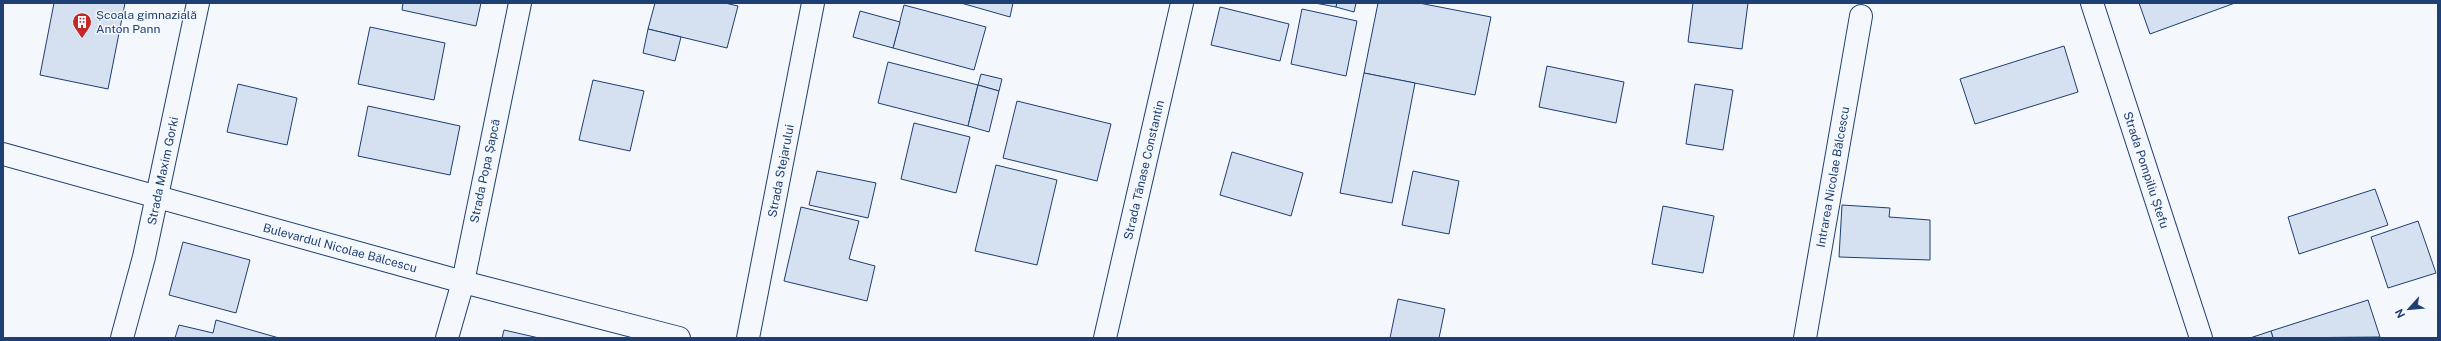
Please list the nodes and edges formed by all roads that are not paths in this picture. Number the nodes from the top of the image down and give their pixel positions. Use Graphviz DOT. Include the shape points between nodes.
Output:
graph roads {
  1 [pos="198,3"];
  2 [pos="520,3"];
  3 [pos="813,3"];
  4 [pos="1182,3"];
  5 [pos="2092,3"];
  6 [pos="1860,16"];
  7 [pos="3,154"];
  8 [pos="158,197"];
  9 [pos="463,282"];
  10 [pos="122,338"];
  11 [pos="447,338"];
  12 [pos="679,338"];
  13 [pos="748,338"];
  14 [pos="1105,338"];
  15 [pos="1805,338"];
  16 [pos="2201,338"];
  1 -- 8 [label="street, Strada Maxim Gorki"];
  2 -- 9 [label="street, Strada Popa Șapcă"];
  3 -- 13 [label="street, Strada Stejarului"];
  4 -- 14 [label="street, Strada Tănase Constantin"];
  5 -- 16 [label="street, Strada Pompiliu Ștefu"];
  6 -- 15 [label="street, Intrarea Nicolae Bălcescu"];
  7 -- 8 [label="street, Bulevardul Nicolae Bălcescu"];
  8 -- 9 [label="street, Bulevardul Nicolae Bălcescu"];
  8 -- 10 [label="street, Strada Maxim Gorki"];
  9 -- 11 [label="street, Strada Popa Șapcă"];
  9 -- 12 [label="street, Bulevardul Nicolae Bălcescu"];
}
